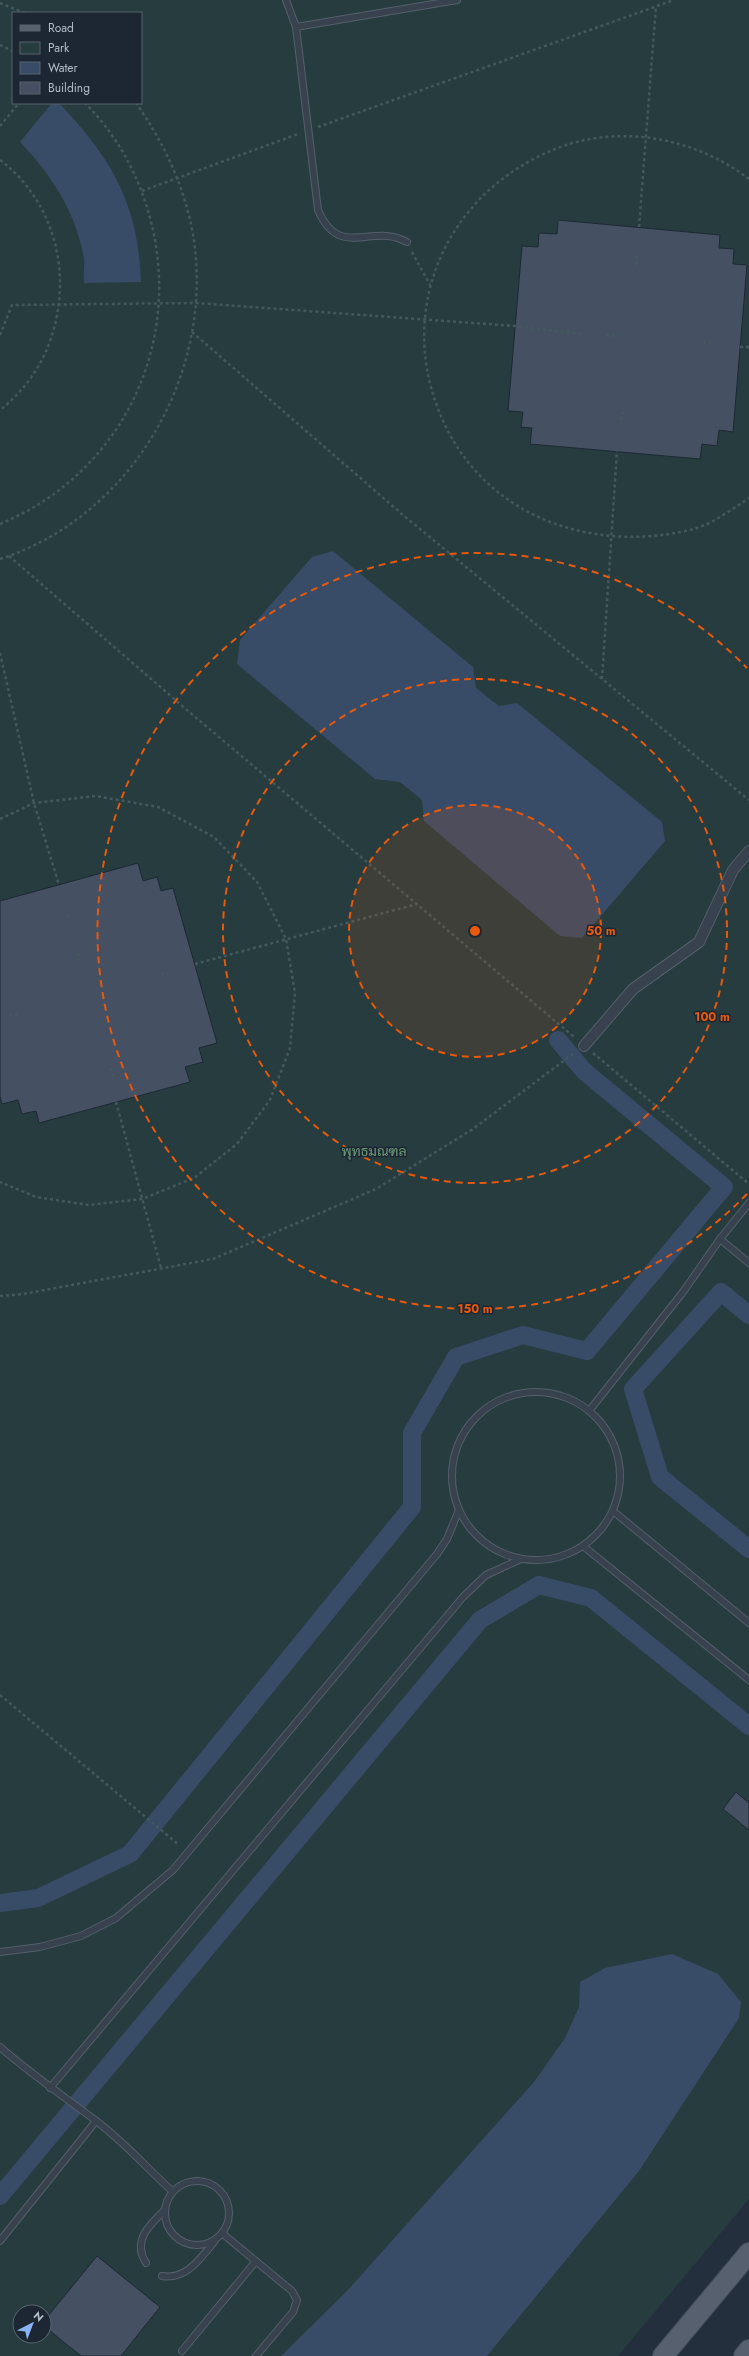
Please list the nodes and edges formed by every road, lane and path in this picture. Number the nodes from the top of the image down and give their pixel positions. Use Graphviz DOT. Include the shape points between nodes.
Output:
graph roads {
  1 [pos="286,0"];
  2 [pos="457,0"];
  3 [pos="674,0"];
  4 [pos="0,3"];
  5 [pos="656,6"];
  6 [pos="22,12"];
  7 [pos="296,27"];
  8 [pos="0,45"];
  9 [pos="12,51"];
  10 [pos="18,104"];
  11 [pos="86,104"];
  12 [pos="137,104"];
  13 [pos="0,126"];
  14 [pos="308,130"];
  15 [pos="644,137"];
  16 [pos="0,160"];
  17 [pos="178,178"];
  18 [pos="749,180"];
  19 [pos="142,191"];
  20 [pos="639,227"];
  21 [pos="407,242"];
  22 [pos="637,255"];
  23 [pos="636,265"];
  24 [pos="430,285"];
  25 [pos="160,303"];
  26 [pos="196,303"];
  27 [pos="60,304"];
  28 [pos="426,320"];
  29 [pos="192,332"];
  30 [pos="584,334"];
  31 [pos="0,335"];
  32 [pos="606,335"];
  33 [pos="615,336"];
  34 [pos="703,342"];
  35 [pos="710,343"];
  36 [pos="740,347"];
  37 [pos="749,347"];
  38 [pos="0,410"];
  39 [pos="623,412"];
  40 [pos="621,420"];
  41 [pos="617,451"];
  42 [pos="749,498"];
  43 [pos="0,524"];
  44 [pos="611,538"];
  45 [pos="10,556"];
  46 [pos="0,559"];
  47 [pos="0,653"];
  48 [pos="602,679"];
  49 [pos="749,800"];
  50 [pos="34,803"];
  51 [pos="0,819"];
  52 [pos="749,852"];
  53 [pos="59,885"];
  54 [pos="418,904"];
  55 [pos="68,915"];
  56 [pos="69,921"];
  57 [pos="286,938"];
  58 [pos="78,953"];
  59 [pos="79,960"];
  60 [pos="194,964"];
  61 [pos="168,973"];
  62 [pos="161,974"];
  63 [pos="18,1014"];
  64 [pos="9,1016"];
  65 [pos="584,1046"];
  66 [pos="111,1068"];
  67 [pos="113,1076"];
  68 [pos="116,1102"];
  69 [pos="0,1182"];
  70 [pos="749,1184"];
  71 [pos="142,1199"];
  72 [pos="749,1203"];
  73 [pos="720,1239"];
  74 [pos="749,1263"];
  75 [pos="161,1268"];
  76 [pos="0,1296"];
  77 [pos="589,1411"];
  78 [pos="459,1510"];
  79 [pos="612,1511"];
  80 [pos="583,1546"];
  81 [pos="521,1559"];
  82 [pos="749,1623"];
  83 [pos="749,1680"];
  84 [pos="0,1695"];
  85 [pos="188,1853"];
  86 [pos="0,1952"];
  87 [pos="0,2047"];
  88 [pos="50,2088"];
  89 [pos="96,2121"];
  90 [pos="172,2191"];
  91 [pos="164,2210"];
  92 [pos="222,2234"];
  93 [pos="215,2240"];
  94 [pos="0,2241"];
  95 [pos="749,2253"];
  96 [pos="256,2261"];
  97 [pos="146,2263"];
  98 [pos="162,2276"];
  99 [pos="749,2350"];
  100 [pos="182,2351"];
  101 [pos="256,2356"];
  102 [pos="663,2356"];
  103 [pos="744,2356"];
  1 -- 7 [label="lane"];
  2 -- 7 [label="lane"];
  3 -- 5 [label="path"];
  4 -- 6 [label="path"];
  5 -- 14 [label="path"];
  5 -- 15 [label="path"];
  7 -- 14 [label="lane"];
  8 -- 9 [label="path"];
  10 -- 13 [label="path"];
  11 -- 19 [label="path" via="110,133"];
  12 -- 17 [label="path" via="165,148"];
  14 -- 17 [label="path"];
  14 -- 21 [label="lane" via="318,210 324,222 332,231 345,238 389,236 399,237"];
  15 -- 18 [label="path" via="694,148 736,170"];
  15 -- 20 [label="path"];
  15 -- 24 [label="path" via="612,136 576,142 543,154 511,171 483,195 460,221 444,249"];
  16 -- 27 [label="path" via="30,191 49,225 59,263"];
  17 -- 19 [label="path"];
  17 -- 26 [label="path" via="191,223 195,249"];
  19 -- 25 [label="path" via="156,241 160,271"];
  21 -- 24 [label="path"];
  22 -- 23 [label="path"];
  24 -- 28 [label="path"];
  25 -- 26 [label="path"];
  25 -- 27 [label="path"];
  25 -- 43 [label="path" via="154,340 143,378 116,431 91,462 62,489 29,511"];
  26 -- 28 [label="path"];
  26 -- 29 [label="path"];
  27 -- 31 [label="path" via="12,306"];
  27 -- 38 [label="path" via="51,341 43,359 20,391"];
  28 -- 30 [label="path"];
  28 -- 44 [label="path" via="426,360 434,399 450,434 469,461 489,484 520,508 546,521 585,534"];
  29 -- 45 [label="path" via="186,362 173,397 148,444 130,468 110,490 69,524"];
  29 -- 48 [label="path" via="403,515"];
  32 -- 33 [label="path"];
  34 -- 35 [label="path"];
  36 -- 37 [label="path"];
  39 -- 40 [label="path"];
  41 -- 44 [label="path"];
  42 -- 44 [label="path" via="725,514 692,529 652,536"];
  44 -- 48 [label="path"];
  45 -- 46 [label="path"];
  45 -- 54 [label="path"];
  47 -- 50 [label="path"];
  48 -- 49 [label="path"];
  50 -- 51 [label="path"];
  50 -- 53 [label="path"];
  50 -- 57 [label="path" via="96,796 158,807 214,837 257,882"];
  52 -- 65 [label="street" via="733,870 699,942 634,989"];
  54 -- 57 [label="path"];
  54 -- 65 [label="path"];
  55 -- 56 [label="path"];
  57 -- 60 [label="path"];
  57 -- 71 [label="path" via="296,993 290,1048 270,1100 237,1144 194,1178"];
  58 -- 59 [label="path"];
  61 -- 62 [label="path"];
  63 -- 64 [label="path"];
  65 -- 70 [label="path"];
  65 -- 75 [label="path" via="473,1129 376,1189 213,1259"];
  66 -- 67 [label="path"];
  68 -- 71 [label="path"];
  69 -- 71 [label="path" via="36,1197 89,1205"];
  71 -- 75 [label="path"];
  72 -- 73 [label="lane"];
  73 -- 74 [label="lane"];
  73 -- 77 [label="lane" via="683,1292"];
  75 -- 76 [label="path"];
  77 -- 78 [label="lane" via="568,1398 543,1392 518,1394 495,1402 475,1417 464,1432 452,1461 452,1486"];
  77 -- 79 [label="lane" via="602,1424 618,1457 619,1480"];
  78 -- 81 [label="lane" via="469,1528 484,1542 501,1553"];
  78 -- 85 [label="lane" via="448,1539 437,1554"];
  79 -- 80 [label="lane" via="600,1531"];
  79 -- 82 [label="lane"];
  80 -- 81 [label="lane" via="564,1556 543,1560"];
  80 -- 83 [label="lane"];
  81 -- 88 [label="lane" via="486,1575 463,1596"];
  84 -- 85 [label="path"];
  85 -- 86 [label="lane" via="173,1870 116,1918 81,1936 40,1947"];
  87 -- 88 [label="lane"];
  88 -- 89 [label="lane"];
  89 -- 90 [label="lane"];
  89 -- 94 [label="lane"];
  90 -- 91 [label="lane"];
  90 -- 92 [label="lane" via="192,2180 214,2184 228,2202 230,2213 228,2224"];
  91 -- 93 [label="lane" via="169,2230 176,2238 195,2245"];
  91 -- 97 [label="lane" via="149,2224 143,2235 140,2248"];
  92 -- 93 [label="lane"];
  92 -- 96 [label="lane"];
  93 -- 98 [label="lane" via="193,2266 172,2278"];
  95 -- 102 [label="main road"];
  96 -- 100 [label="lane"];
  96 -- 101 [label="lane" via="292,2291 297,2300 293,2312"];
  99 -- 103 [label="main road"];
}
